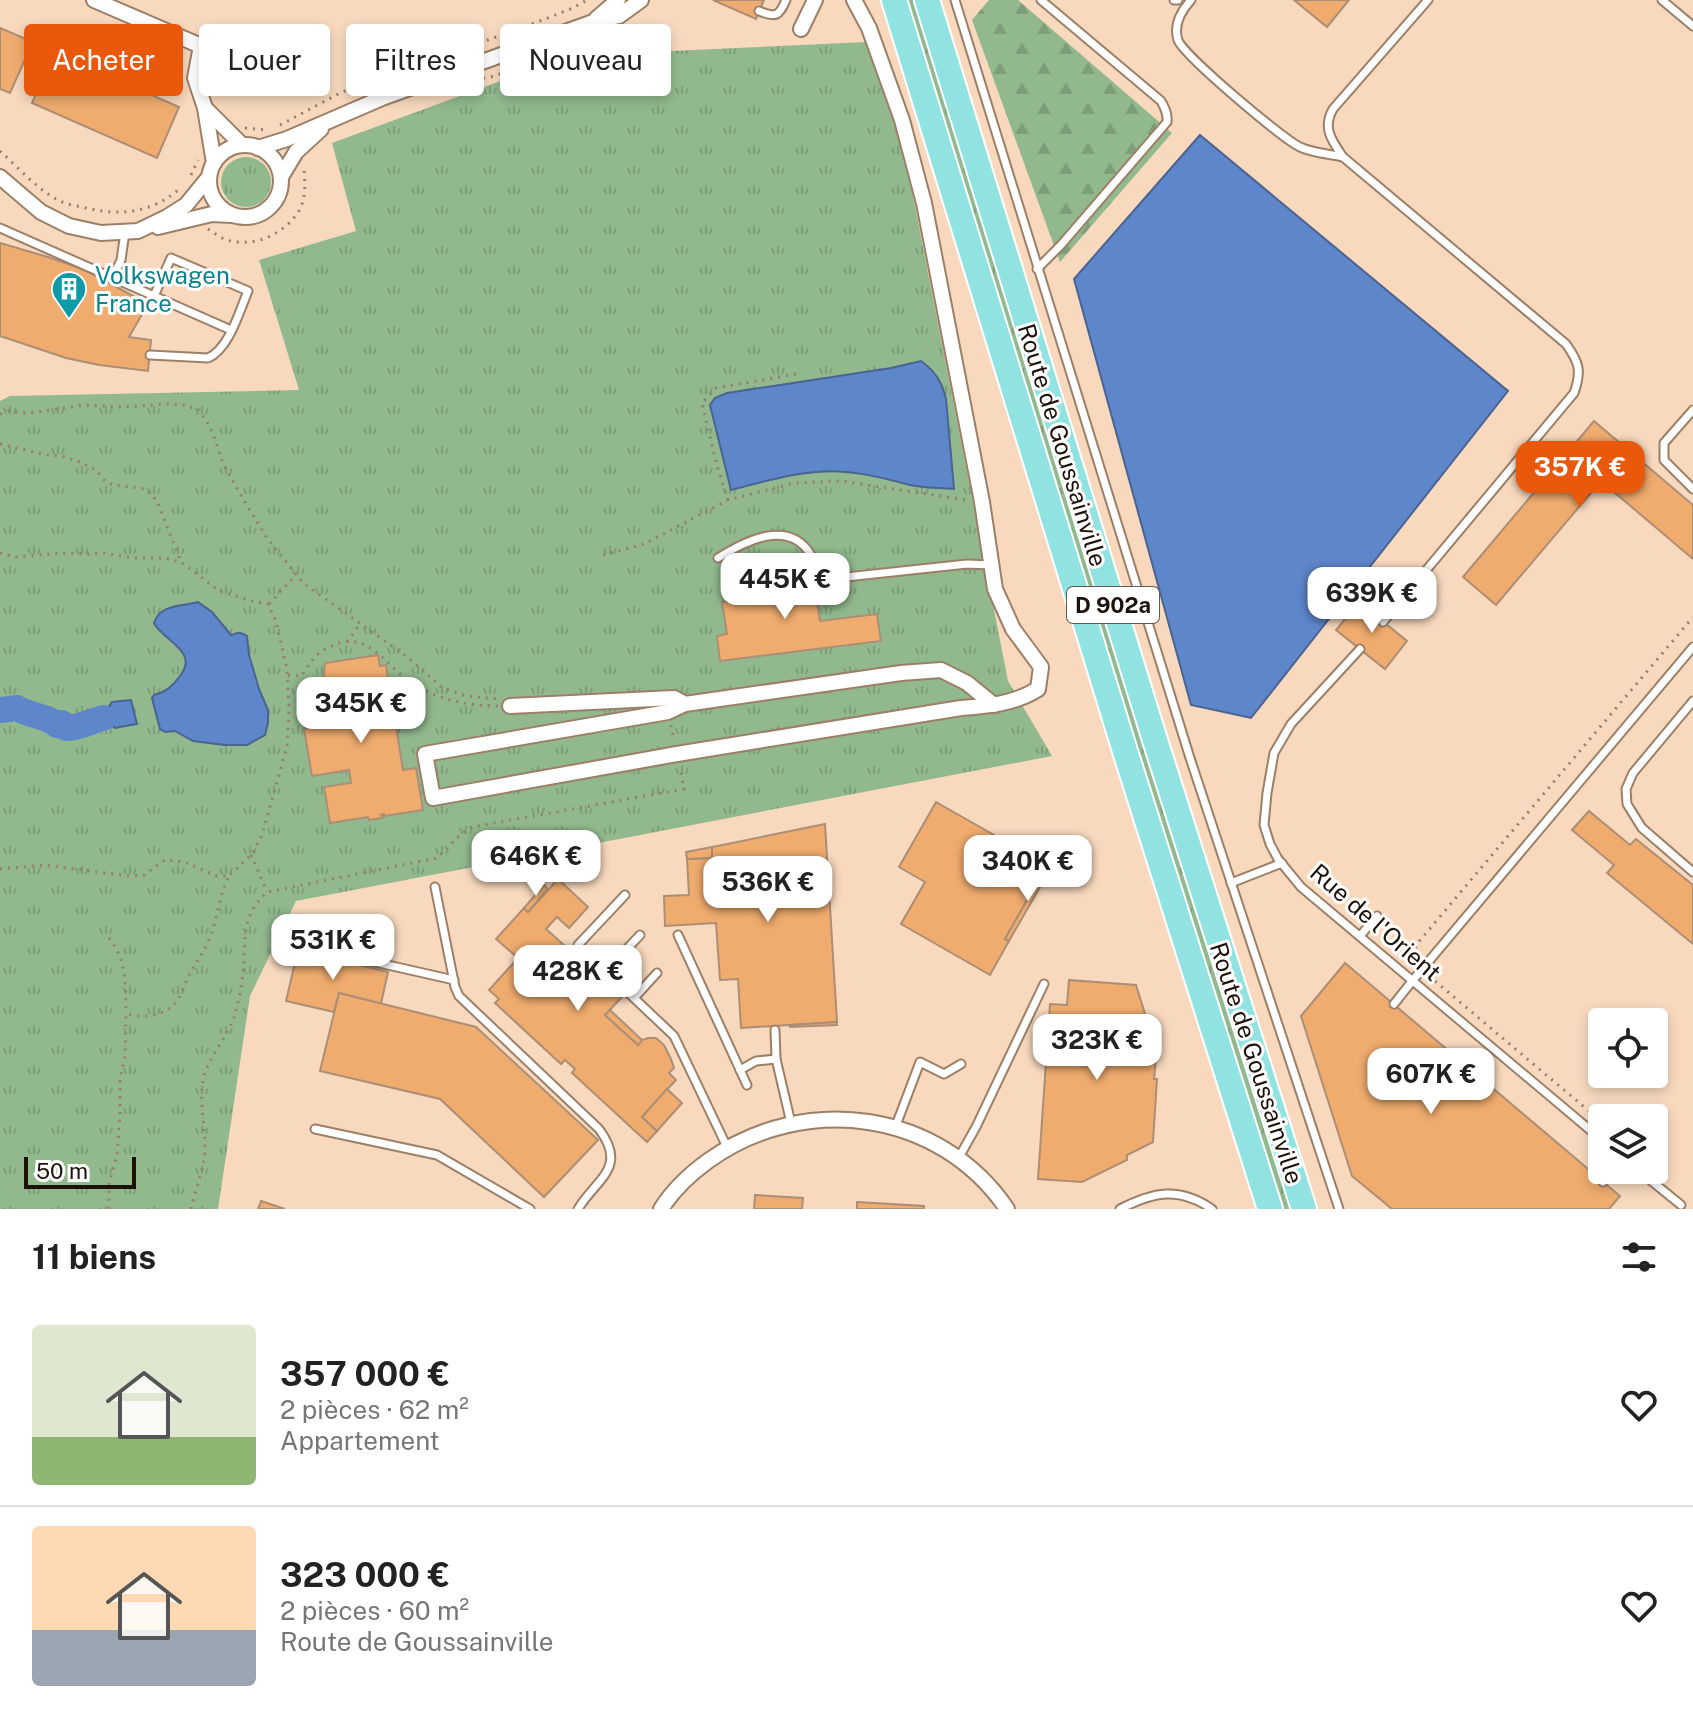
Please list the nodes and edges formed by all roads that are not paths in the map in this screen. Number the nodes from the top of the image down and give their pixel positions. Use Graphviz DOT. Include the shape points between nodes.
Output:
graph roads {
  1 [pos="94,0"];
  2 [pos="618,0"];
  3 [pos="641,0"];
  4 [pos="786,0"];
  5 [pos="815,0"];
  6 [pos="854,0"];
  7 [pos="894,0"];
  8 [pos="927,0"];
  9 [pos="955,0"];
  10 [pos="1041,0"];
  11 [pos="1191,0"];
  12 [pos="1428,0"];
  13 [pos="1662,0"];
  14 [pos="759,11"];
  15 [pos="593,22"];
  16 [pos="1693,26"];
  17 [pos="801,29"];
  18 [pos="205,108"];
  19 [pos="330,120"];
  20 [pos="242,145"];
  21 [pos="258,148"];
  22 [pos="1343,157"];
  23 [pos="208,166"];
  24 [pos="0,177"];
  25 [pos="281,177"];
  26 [pos="234,215"];
  27 [pos="0,228"];
  28 [pos="132,232"];
  29 [pos="1037,269"];
  30 [pos="113,277"];
  31 [pos="154,296"];
  32 [pos="231,330"];
  33 [pos="150,355"];
  34 [pos="1693,410"];
  35 [pos="1693,489"];
  36 [pos="718,558"];
  37 [pos="991,565"];
  38 [pos="1383,622"];
  39 [pos="1693,647"];
  40 [pos="1360,649"];
  41 [pos="1693,701"];
  42 [pos="509,703"];
  43 [pos="685,704"];
  44 [pos="994,705"];
  45 [pos="1282,863"];
  46 [pos="1693,872"];
  47 [pos="1231,883"];
  48 [pos="435,887"];
  49 [pos="625,895"];
  50 [pos="1377,916"];
  51 [pos="640,935"];
  52 [pos="678,935"];
  53 [pos="1360,936"];
  54 [pos="357,958"];
  55 [pos="606,971"];
  56 [pos="657,973"];
  57 [pos="454,980"];
  58 [pos="1413,980"];
  59 [pos="1044,984"];
  60 [pos="634,998"];
  61 [pos="1394,1004"];
  62 [pos="775,1030"];
  63 [pos="776,1059"];
  64 [pos="961,1064"];
  65 [pos="740,1070"];
  66 [pos="747,1085"];
  67 [pos="791,1123"];
  68 [pos="895,1128"];
  69 [pos="1588,1128"];
  70 [pos="315,1129"];
  71 [pos="727,1147"];
  72 [pos="958,1159"];
  73 [pos="1655,1184"];
  74 [pos="1684,1208"];
  75 [pos="530,1209"];
  76 [pos="578,1209"];
  77 [pos="661,1209"];
  78 [pos="1007,1209"];
  79 [pos="1120,1209"];
  80 [pos="1212,1209"];
  81 [pos="1270,1209"];
  82 [pos="1304,1209"];
  83 [pos="1339,1209"];
  1 -- 18 [label="street" via="201,46 195,78"];
  2 -- 15 [label="street"];
  3 -- 15 [label="street" via="619,16"];
  4 -- 14 [label="lane" via="774,15"];
  5 -- 17 [label="street"];
  6 -- 37 [label="street" via="902,120 929,227"];
  7 -- 81 [label="main road, Route de Goussainville / D 902a"];
  8 -- 82 [label="main road, Route de Goussainville / D 902a"];
  9 -- 29 [label="lane"];
  10 -- 29 [label="lane" via="1161,101 1168,118"];
  11 -- 22 [label="lane" via="1178,22 1178,40 1194,61 1301,148"];
  12 -- 22 [label="lane" via="1333,109 1330,138"];
  13 -- 16 [label="lane"];
  15 -- 19 [label="street"];
  18 -- 20 [label="street"];
  18 -- 23 [label="street"];
  19 -- 21 [label="street"];
  19 -- 25 [label="street" via="296,152"];
  20 -- 21 [label="street"];
  20 -- 23 [label="street"];
  21 -- 25 [label="street" via="274,159"];
  22 -- 38 [label="lane" via="1566,344 1577,360 1580,379 1574,393"];
  23 -- 26 [label="street" via="215,200"];
  23 -- 28 [label="street" via="186,205"];
  24 -- 28 [label="street" via="41,212 69,226"];
  25 -- 26 [label="street" via="267,209 257,215"];
  26 -- 28 [label="street" via="212,214"];
  27 -- 30 [label="lane"];
  28 -- 30 [label="lane"];
  29 -- 47 [label="lane"];
  30 -- 31 [label="lane"];
  31 -- 32 [label="lane"];
  31 -- 32 [label="lane" via="171,258 248,291"];
  32 -- 33 [label="lane" via="213,357"];
  34 -- 35 [label="lane" via="1664,443 1664,460"];
  36 -- 37 [label="lane" via="740,544 786,536 812,556 818,580"];
  37 -- 44 [label="street" via="995,589 1013,629 1041,667 1038,689 1023,699"];
  39 -- 58 [label="lane"];
  40 -- 45 [label="lane, Rue de l'Orient" via="1291,724 1274,753 1264,825"];
  41 -- 46 [label="lane" via="1633,773 1626,789 1627,804 1642,828"];
  42 -- 43 [label="street" via="674,698"];
  43 -- 44 [label="street" via="941,670"];
  43 -- 44 [label="street" via="668,712 425,754 433,798"];
  45 -- 47 [label="lane"];
  45 -- 53 [label="lane, Rue de l'Orient" via="1301,887"];
  47 -- 83 [label="lane"];
  48 -- 57 [label="lane"];
  49 -- 55 [label="lane" via="578,945"];
  50 -- 53 [label="lane"];
  51 -- 55 [label="lane"];
  52 -- 65 [label="lane"];
  53 -- 58 [label="lane, Rue de l'Orient"];
  54 -- 57 [label="lane"];
  55 -- 60 [label="lane"];
  56 -- 60 [label="lane"];
  57 -- 76 [label="lane" via="459,996 608,1140 611,1166"];
  58 -- 61 [label="lane"];
  58 -- 69 [label="lane, Rue de l'Orient"];
  59 -- 72 [label="lane"];
  60 -- 71 [label="lane" via="674,1036"];
  62 -- 63 [label="lane"];
  63 -- 65 [label="lane"];
  63 -- 67 [label="lane"];
  64 -- 68 [label="lane" via="944,1074 920,1062"];
  65 -- 66 [label="lane"];
  67 -- 68 [label="street" via="841,1119"];
  67 -- 71 [label="street"];
  68 -- 72 [label="street"];
  70 -- 75 [label="lane" via="437,1155"];
  71 -- 77 [label="street" via="692,1173"];
  72 -- 78 [label="street"];
  73 -- 74 [label="lane"];
  79 -- 80 [label="lane" via="1142,1197 1173,1193"];
}
